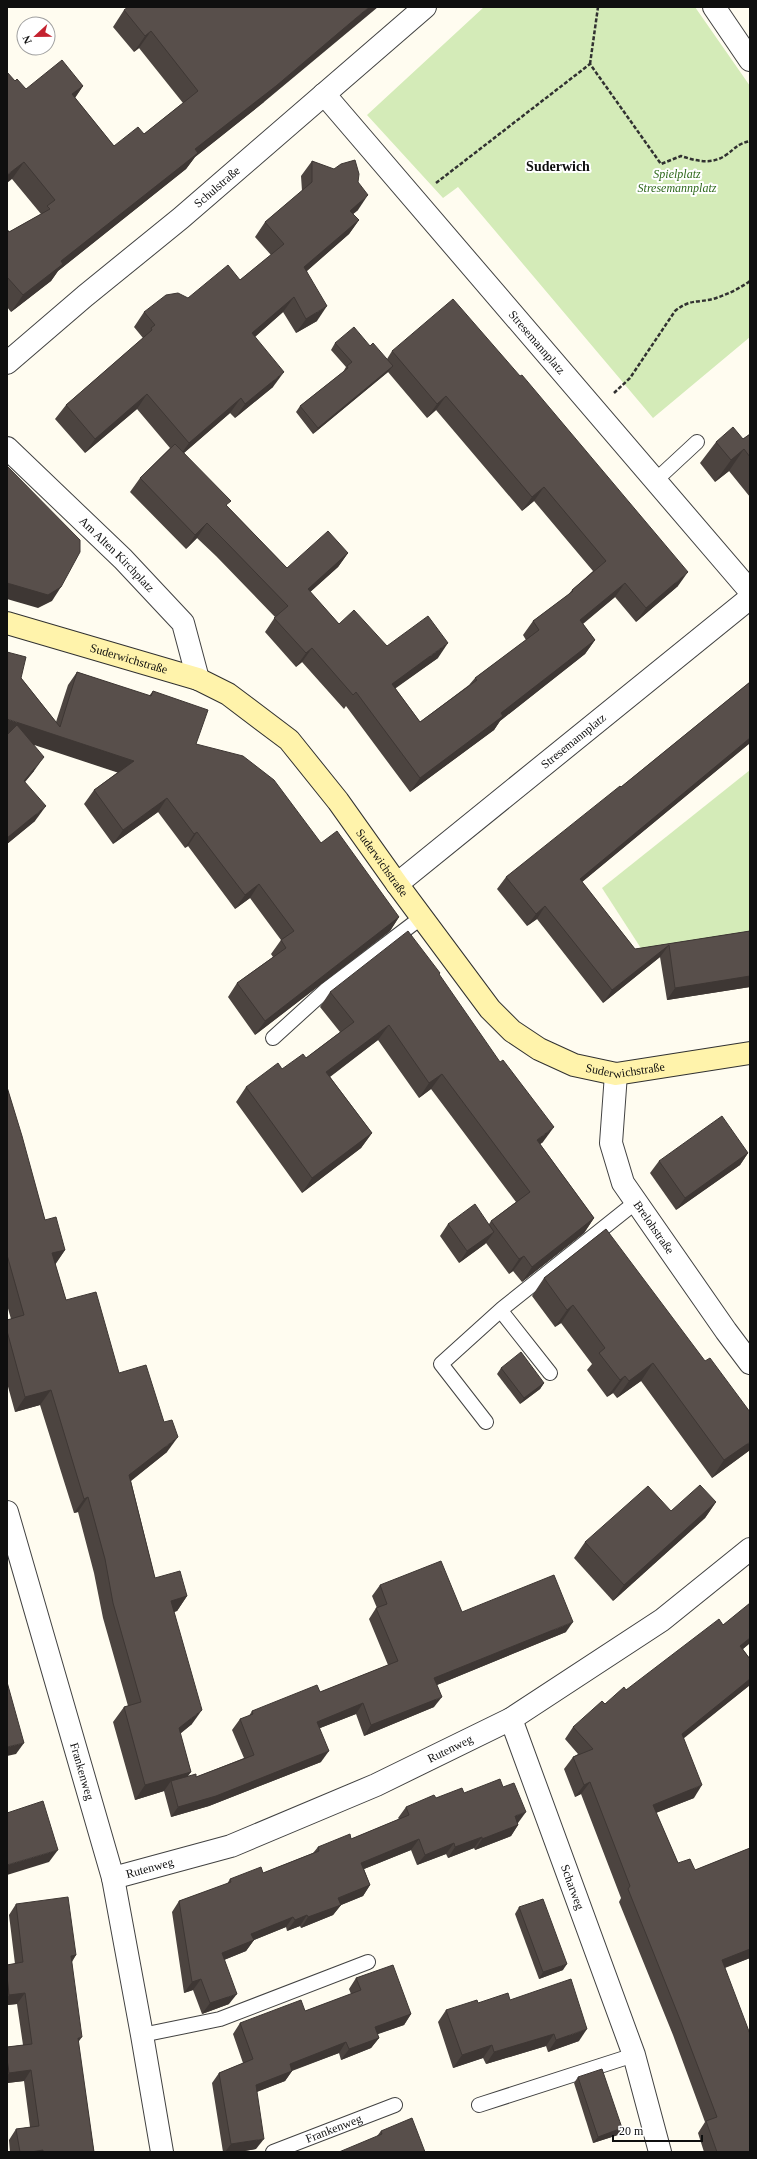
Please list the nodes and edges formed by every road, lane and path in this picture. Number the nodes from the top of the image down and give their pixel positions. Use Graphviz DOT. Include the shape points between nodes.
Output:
graph roads {
  1 [pos="424,7"];
  2 [pos="598,7"];
  3 [pos="714,7"];
  4 [pos="750,60"];
  5 [pos="590,64"];
  6 [pos="324,94"];
  7 [pos="750,141"];
  8 [pos="415,199"];
  9 [pos="750,281"];
  10 [pos="7,363"];
  11 [pos="597,410"];
  12 [pos="697,442"];
  13 [pos="7,448"];
  14 [pos="656,480"];
  15 [pos="750,591"];
  16 [pos="750,598"];
  17 [pos="7,623"];
  18 [pos="198,679"];
  19 [pos="397,884"];
  20 [pos="422,917"];
  21 [pos="274,1038"];
  22 [pos="750,1053"];
  23 [pos="616,1074"];
  24 [pos="636,1202"];
  25 [pos="501,1311"];
  26 [pos="750,1363"];
  27 [pos="550,1373"];
  28 [pos="486,1422"];
  29 [pos="7,1512"];
  30 [pos="750,1549"];
  31 [pos="511,1719"];
  32 [pos="112,1878"];
  33 [pos="368,1962"];
  34 [pos="142,2035"];
  35 [pos="634,2055"];
  36 [pos="395,2105"];
  37 [pos="479,2105"];
  38 [pos="162,2152"];
  39 [pos="273,2152"];
  40 [pos="660,2152"];
  1 -- 6 [label="street, Schulstraße"];
  2 -- 5 [label="path"];
  3 -- 4 [label="street"];
  5 -- 7 [label="path" via="661,164 680,156 695,161 717,160 738,144"];
  5 -- 8 [label="path"];
  6 -- 8 [label="street, Stresemannplatz"];
  6 -- 10 [label="street, Schulstraße"];
  8 -- 11 [label="street, Stresemannplatz"];
  9 -- 11 [label="path" via="713,299 685,303 675,311 630,378"];
  11 -- 14 [label="street, Stresemannplatz"];
  12 -- 14 [label="lane"];
  13 -- 18 [label="street, Am Alten Kirchplatz" via="184,623"];
  14 -- 15 [label="street, Stresemannplatz"];
  16 -- 19 [label="street, Stresemannplatz"];
  17 -- 18 [label="main road, Suderwichstraße"];
  18 -- 19 [label="main road, Suderwichstraße" via="228,694 289,740 338,801"];
  19 -- 20 [label="main road, Suderwichstraße"];
  20 -- 21 [label="lane" via="327,989"];
  20 -- 23 [label="main road, Suderwichstraße" via="490,1009 512,1031 539,1049 574,1065"];
  22 -- 23 [label="main road, Suderwichstraße"];
  23 -- 24 [label="street, Brelohstraße" via="611,1143 623,1183"];
  24 -- 25 [label="lane"];
  24 -- 26 [label="street, Brelohstraße"];
  25 -- 27 [label="lane"];
  25 -- 28 [label="lane" via="441,1364"];
  29 -- 32 [label="street, Frankenweg"];
  30 -- 31 [label="street, Rutenweg" via="662,1620"];
  31 -- 32 [label="street, Rutenweg" via="376,1785 231,1846"];
  31 -- 35 [label="street, Scharweg"];
  32 -- 34 [label="street, Frankenweg"];
  33 -- 34 [label="lane" via="220,2019"];
  34 -- 38 [label="street, Frankenweg"];
  35 -- 37 [label="lane"];
  35 -- 40 [label="street, Scharweg"];
  36 -- 39 [label="lane, Frankenweg"];
}
